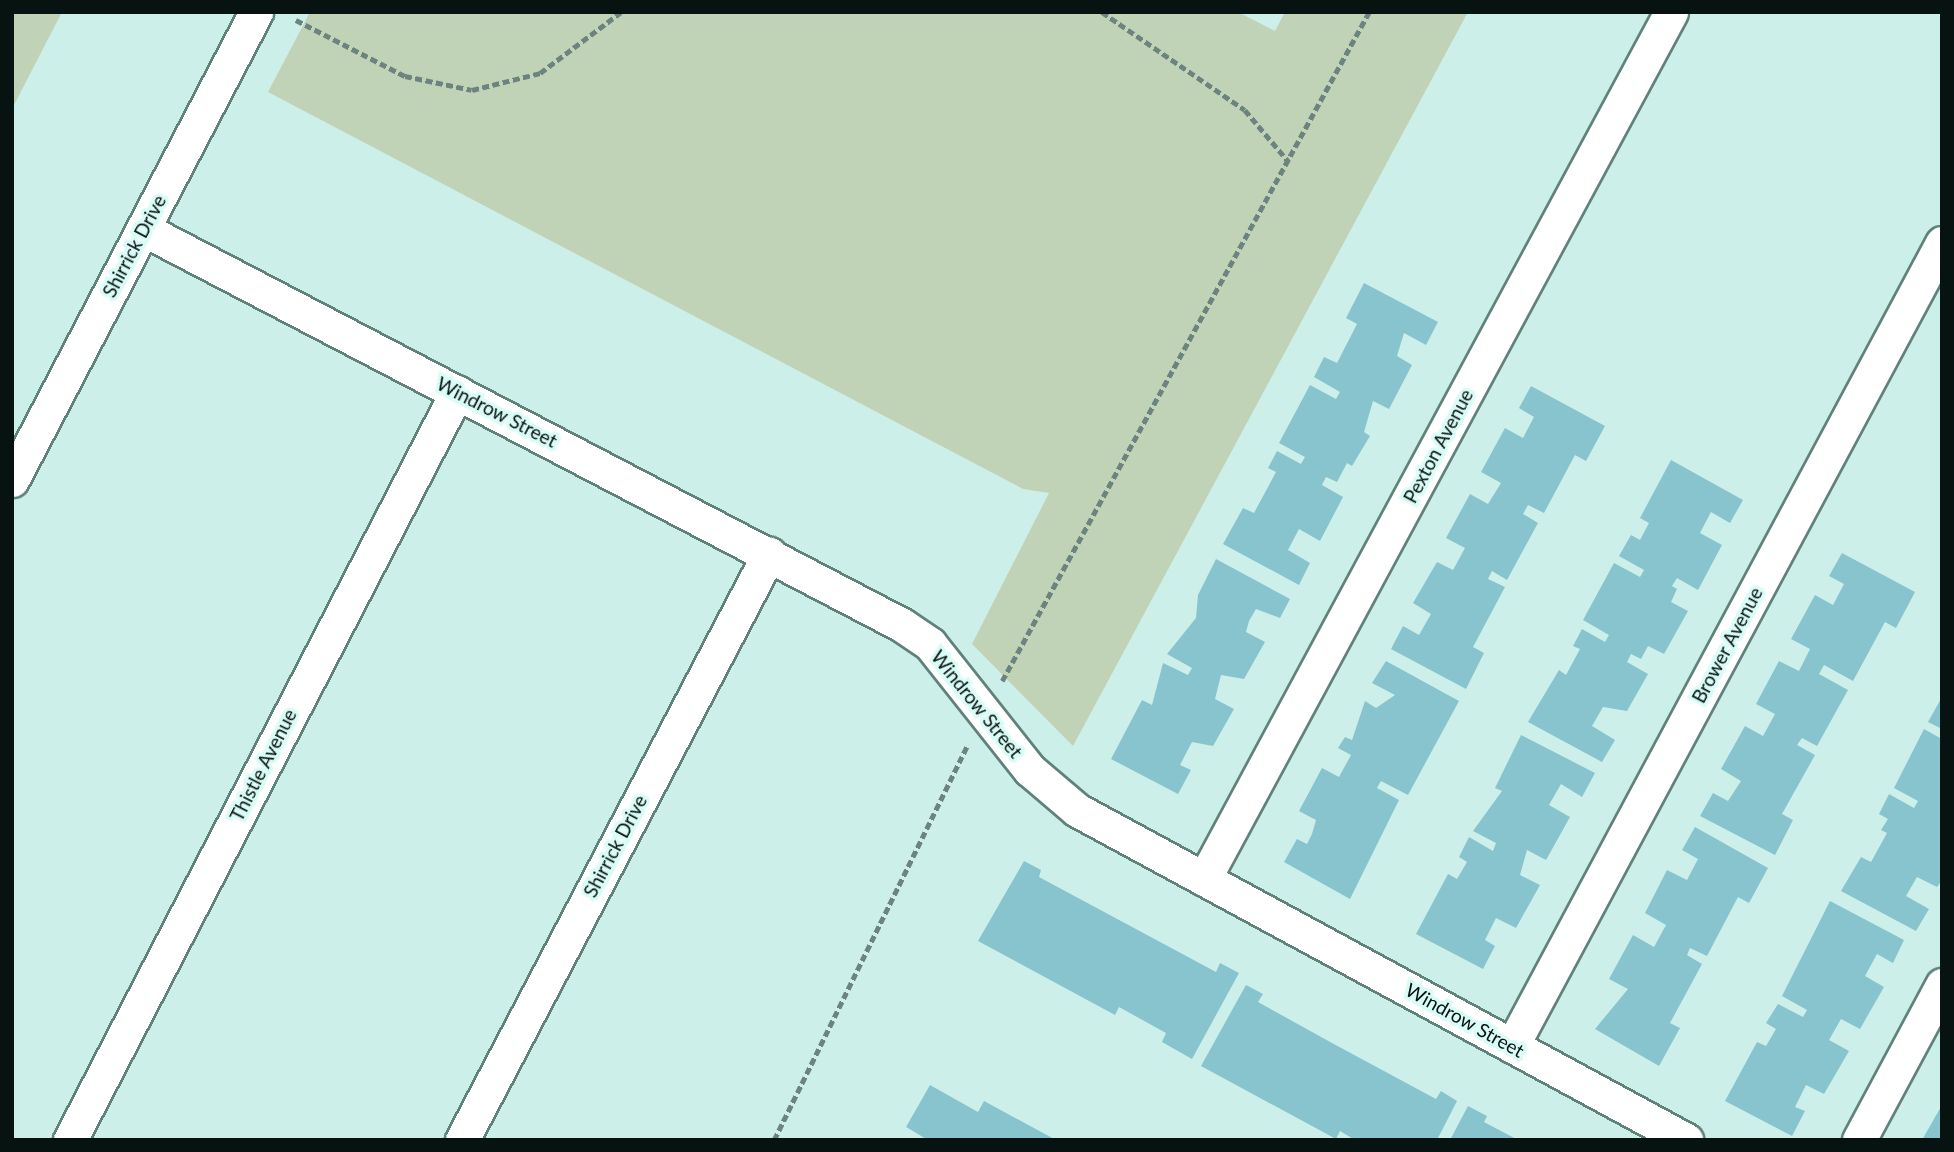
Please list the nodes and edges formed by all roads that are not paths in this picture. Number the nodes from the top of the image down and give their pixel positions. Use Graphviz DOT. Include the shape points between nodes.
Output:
graph roads {
  1 [pos="256,12"];
  2 [pos="1671,12"];
  3 [pos="143,229"];
  4 [pos="1942,243"];
  5 [pos="457,392"];
  6 [pos="12,480"];
  7 [pos="769,554"];
  8 [pos="1204,879"];
  9 [pos="1942,985"];
  10 [pos="1512,1046"];
  11 [pos="70,1140"];
  12 [pos="462,1140"];
  13 [pos="1686,1140"];
  14 [pos="1859,1140"];
  1 -- 3 [label="street, Shirrick Drive"];
  2 -- 8 [label="street, Pexton Avenue"];
  3 -- 5 [label="street, Windrow Street"];
  3 -- 6 [label="street, Shirrick Drive"];
  4 -- 10 [label="street, Brower Avenue"];
  5 -- 7 [label="street, Windrow Street"];
  5 -- 11 [label="street, Thistle Avenue"];
  7 -- 8 [label="street, Windrow Street" via="920,638 986,710 1030,770 1077,810"];
  7 -- 12 [label="street, Shirrick Drive"];
  8 -- 10 [label="street, Windrow Street"];
  9 -- 14 [label="street"];
  10 -- 13 [label="street, Windrow Street"];
}
